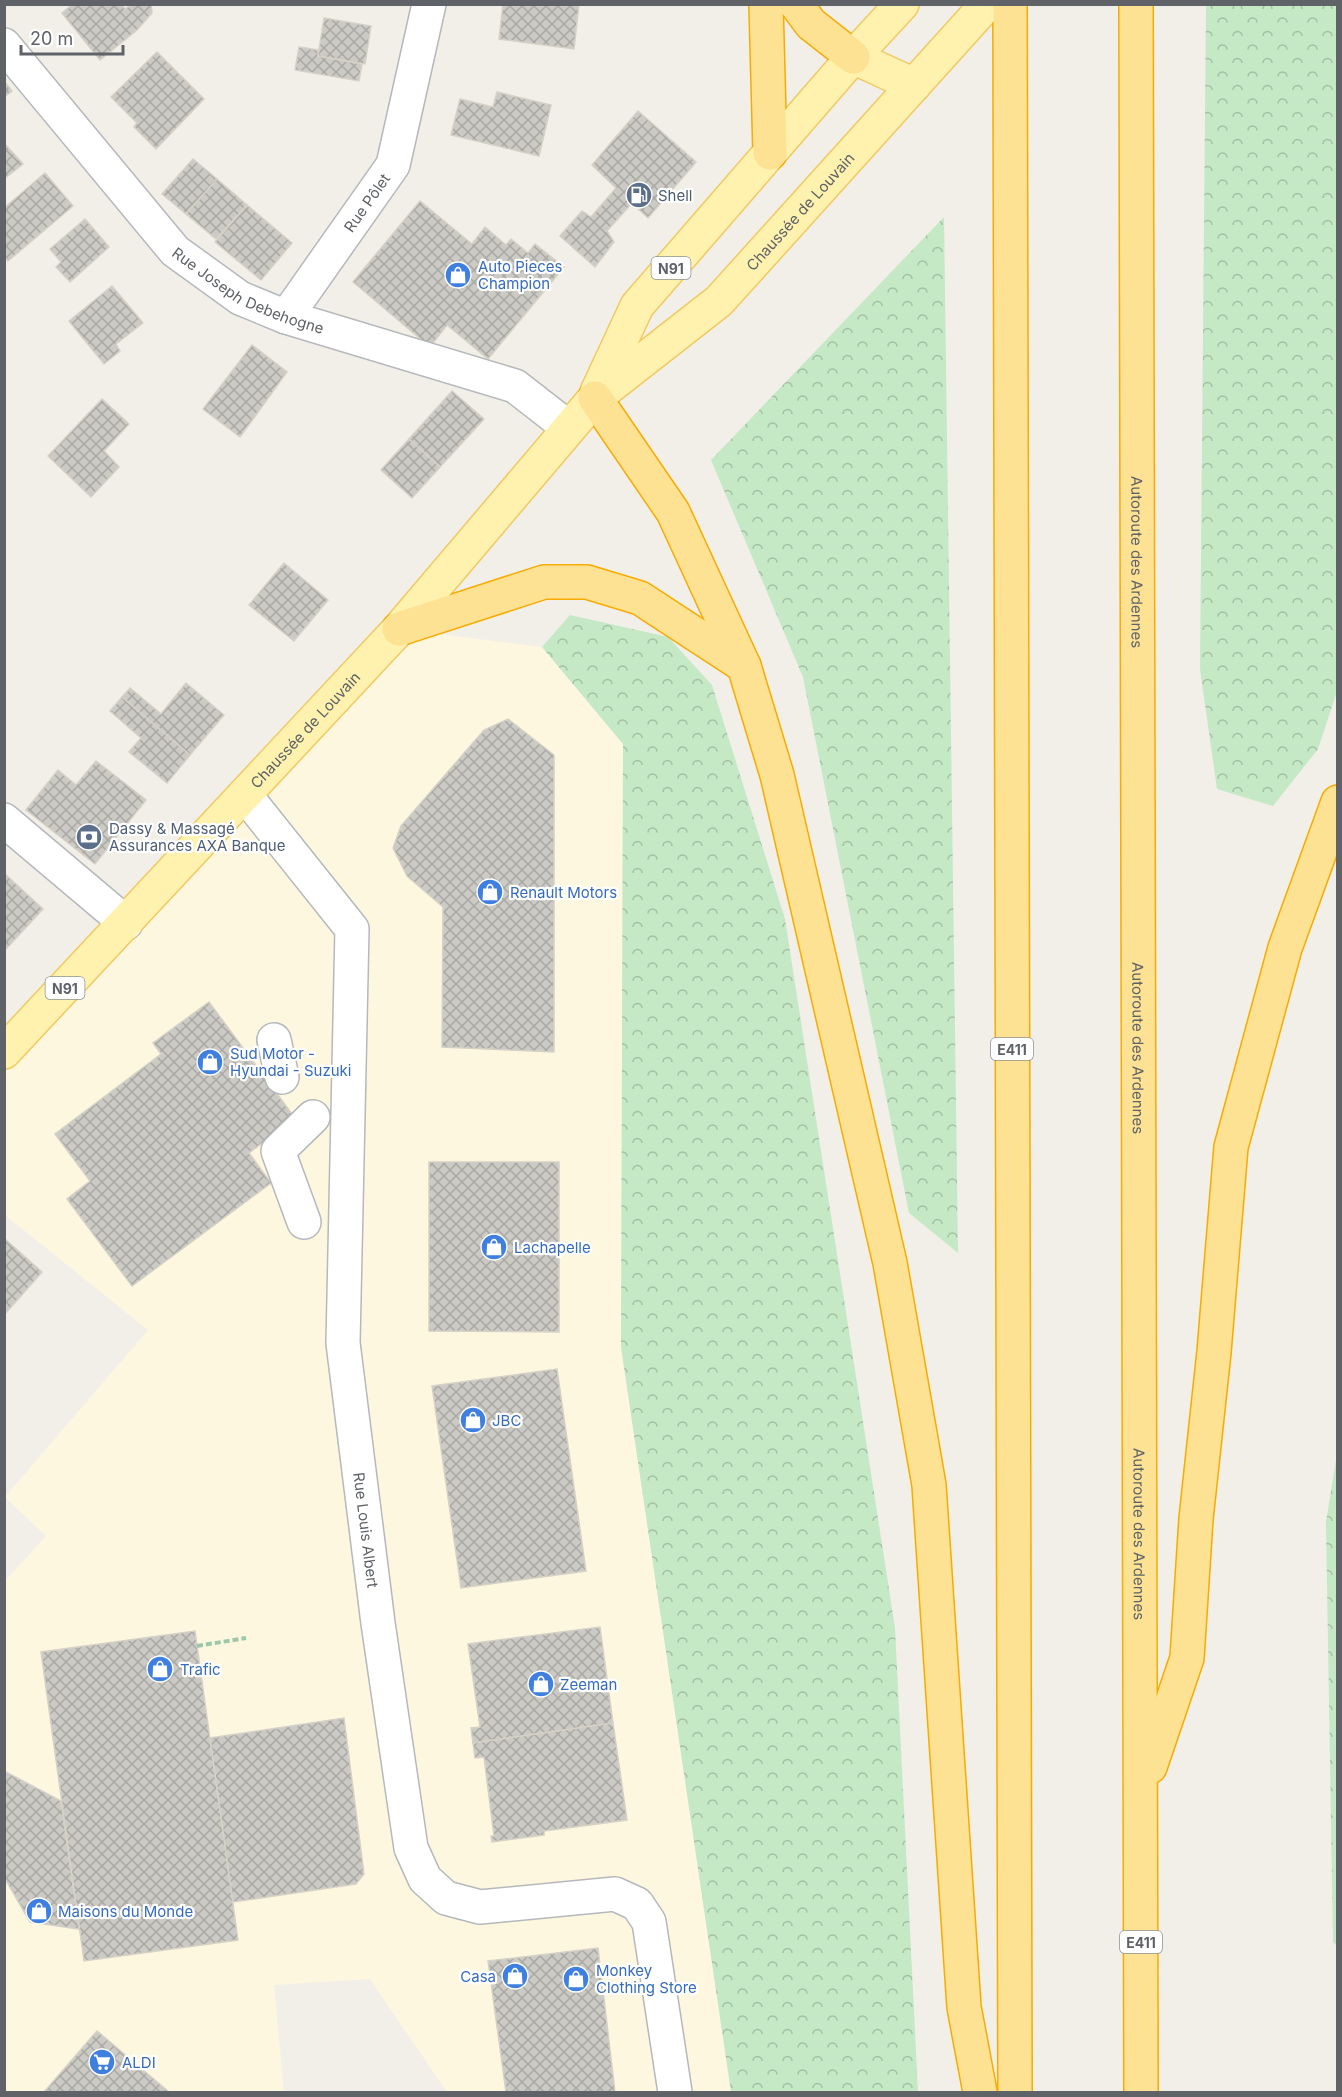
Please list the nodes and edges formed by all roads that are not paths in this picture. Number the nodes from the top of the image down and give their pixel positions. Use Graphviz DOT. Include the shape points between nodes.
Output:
graph roads {
  1 [pos="429,4"];
  2 [pos="766,4"];
  3 [pos="796,4"];
  4 [pos="902,4"];
  5 [pos="987,4"];
  6 [pos="1010,4"];
  7 [pos="1136,4"];
  8 [pos="4,45"];
  9 [pos="853,57"];
  10 [pos="915,85"];
  11 [pos="770,153"];
  12 [pos="286,317"];
  13 [pos="595,398"];
  14 [pos="569,428"];
  15 [pos="399,629"];
  16 [pos="744,666"];
  17 [pos="245,795"];
  18 [pos="1338,802"];
  19 [pos="4,820"];
  20 [pos="126,923"];
  21 [pos="274,1040"];
  22 [pos="4,1052"];
  23 [pos="282,1077"];
  24 [pos="313,1117"];
  25 [pos="304,1222"];
  26 [pos="1142,1792"];
  27 [pos="675,2092"];
  28 [pos="980,2092"];
  29 [pos="1015,2092"];
  30 [pos="1141,2092"];
  1 -- 12 [label="street, Rue Pôlet" via="393,165"];
  2 -- 11 [label="highway"];
  3 -- 9 [label="highway" via="811,24"];
  4 -- 9 [label="main road, Chaussée de Louvain / N91"];
  5 -- 10 [label="main road, Chaussée de Louvain / N91"];
  6 -- 29 [label="highway, E411"];
  7 -- 26 [label="highway, Autoroute des Ardennes / E411"];
  8 -- 12 [label="street, Rue Joseph Debehogne" via="175,251 240,298"];
  9 -- 10 [label="main road"];
  9 -- 11 [label="main road, Chaussée de Louvain / N91"];
  10 -- 13 [label="main road, Chaussée de Louvain / N91" via="719,301"];
  11 -- 13 [label="main road, Chaussée de Louvain / N91" via="637,306"];
  12 -- 14 [label="street, Rue Joseph Debehogne" via="515,386"];
  13 -- 14 [label="main road, Chaussée de Louvain / N91"];
  13 -- 16 [label="highway" via="673,512"];
  14 -- 15 [label="main road, Chaussée de Louvain / N91"];
  15 -- 16 [label="highway" via="544,582 587,582 640,598"];
  15 -- 17 [label="main road, Chaussée de Louvain / N91"];
  16 -- 28 [label="highway" via="777,775 890,1263 929,1485 964,2007"];
  17 -- 20 [label="main road, Chaussée de Louvain / N91"];
  17 -- 27 [label="street, Rue Louis Albert" via="352,928 343,1343 411,1848 424,1879 446,1898 480,1906 615,1894 637,1904 649,1922"];
  18 -- 26 [label="highway" via="1285,948 1232,1147 1187,1658"];
  19 -- 20 [label="street"];
  20 -- 22 [label="main road, Chaussée de Louvain / N91"];
  21 -- 23 [label="street"];
  24 -- 25 [label="street" via="278,1151"];
  26 -- 30 [label="highway, Autoroute des Ardennes / E411"];
}
